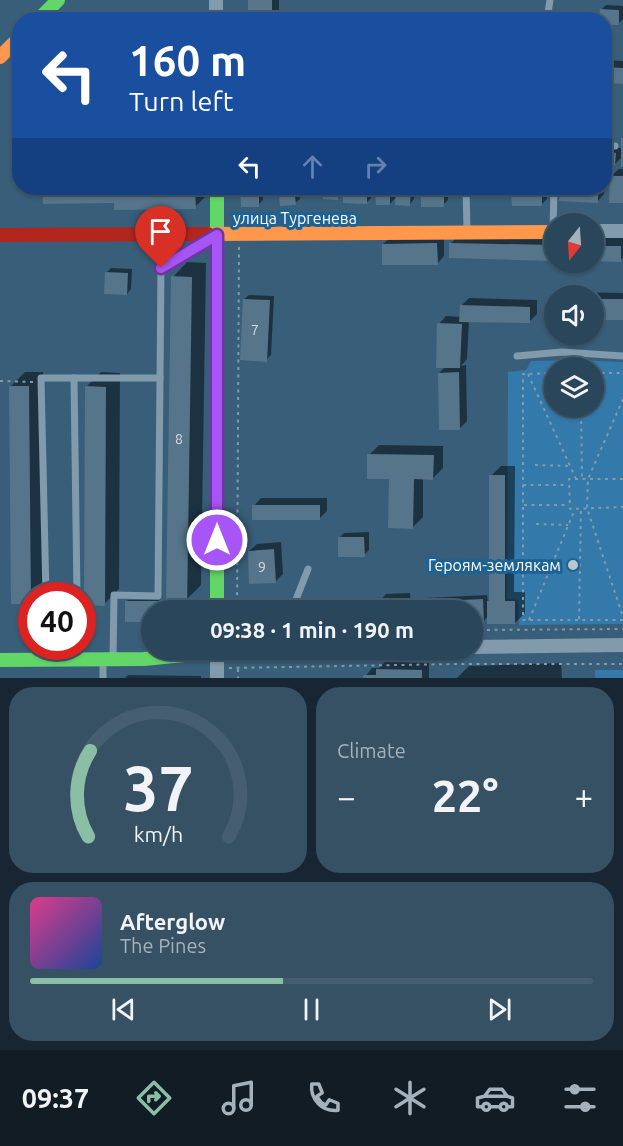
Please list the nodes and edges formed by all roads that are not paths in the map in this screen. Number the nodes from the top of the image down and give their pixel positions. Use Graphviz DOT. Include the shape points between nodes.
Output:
graph roads {
  1 [pos="58,0"];
  2 [pos="46,12"];
  3 [pos="12,46"];
  4 [pos="0,57"];
  5 [pos="217,195"];
  6 [pos="466,195"];
  7 [pos="554,195"];
  8 [pos="554,213"];
  9 [pos="604,231"];
  10 [pos="623,231"];
  11 [pos="544,232"];
  12 [pos="467,233"];
  13 [pos="0,235"];
  14 [pos="217,235"];
  15 [pos="517,356"];
  16 [pos="623,356"];
  17 [pos="74,378"];
  18 [pos="160,378"];
  19 [pos="308,569"];
  20 [pos="46,582"];
  21 [pos="77,582"];
  22 [pos="217,600"];
  23 [pos="296,600"];
  24 [pos="623,645"];
  25 [pos="483,647"];
  26 [pos="96,657"];
  27 [pos="18,658"];
  28 [pos="108,659"];
  29 [pos="141,659"];
  30 [pos="0,660"];
  31 [pos="103,678"];
  1 -- 2 [label="street"];
  3 -- 4 [label="street"];
  5 -- 14 [label="street"];
  6 -- 12 [label="lane"];
  7 -- 8 [label="lane"];
  9 -- 10 [label="street"];
  11 -- 12 [label="street, улица Тургенева"];
  12 -- 14 [label="street, улица Тургенева"];
  13 -- 14 [label="street, улица Тургенева"];
  14 -- 18 [label="lane" via="161,268"];
  14 -- 22 [label="street"];
  15 -- 16 [label="lane" via="562,352"];
  17 -- 18 [label="lane"];
  17 -- 20 [label="lane" via="42,378"];
  17 -- 21 [label="lane"];
  18 -- 28 [label="lane" via="158,596 114,595"];
  19 -- 23 [label="lane"];
  24 -- 25 [label="street"];
  26 -- 28 [label="street"];
  27 -- 30 [label="street"];
  28 -- 29 [label="street"];
  28 -- 31 [label="lane"];
}
